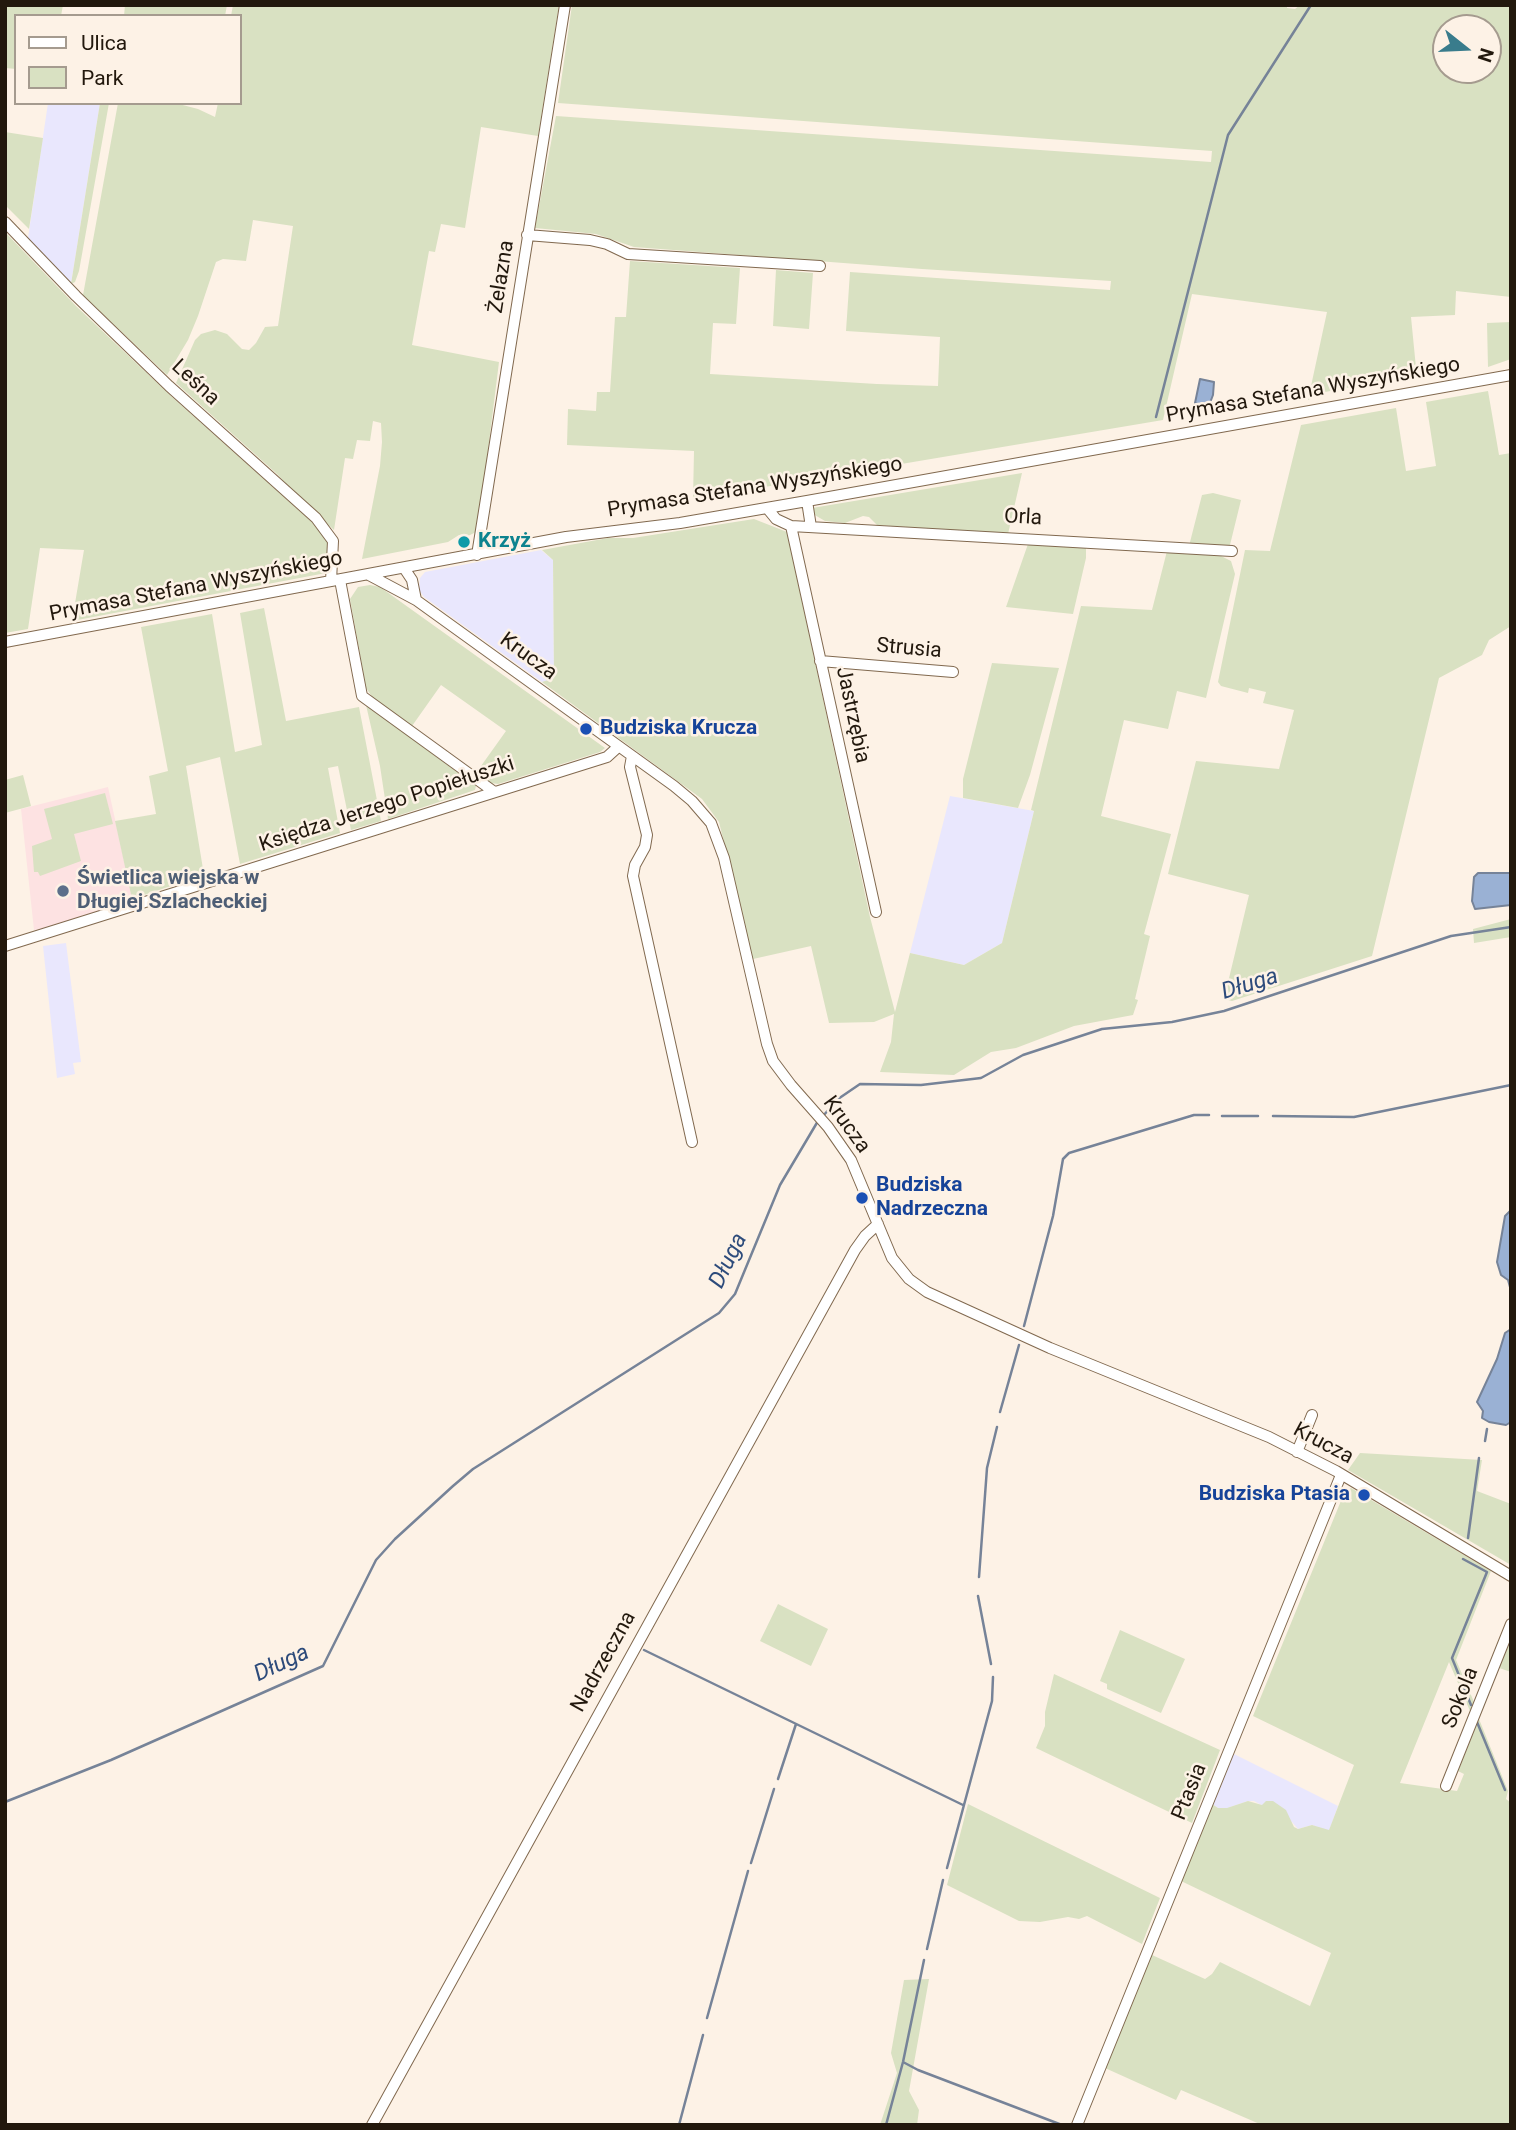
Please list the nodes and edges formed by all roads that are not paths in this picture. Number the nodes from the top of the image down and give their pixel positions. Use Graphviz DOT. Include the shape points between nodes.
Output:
graph roads {
  1 [pos="565,5"];
  2 [pos="5,222"];
  3 [pos="527,235"];
  4 [pos="820,266"];
  5 [pos="1511,375"];
  6 [pos="807,501"];
  7 [pos="767,508"];
  8 [pos="791,526"];
  9 [pos="811,527"];
  10 [pos="1232,551"];
  11 [pos="477,555"];
  12 [pos="404,568"];
  13 [pos="369,575"];
  14 [pos="336,580"];
  15 [pos="403,593"];
  16 [pos="416,600"];
  17 [pos="5,642"];
  18 [pos="820,661"];
  19 [pos="953,672"];
  20 [pos="618,747"];
  21 [pos="632,756"];
  22 [pos="493,791"];
  23 [pos="876,912"];
  24 [pos="5,946"];
  25 [pos="692,1142"];
  26 [pos="878,1224"];
  27 [pos="1312,1415"];
  28 [pos="1297,1452"];
  29 [pos="1341,1475"];
  30 [pos="1511,1576"];
  31 [pos="1511,1624"];
  32 [pos="1446,1786"];
  33 [pos="372,2125"];
  34 [pos="1077,2125"];
  1 -- 3 [label="street, Żelazna"];
  2 -- 14 [label="street, Leśna" via="169,386 316,518 333,541"];
  3 -- 4 [label="street" via="599,242 628,254"];
  3 -- 11 [label="street, Żelazna"];
  5 -- 6 [label="street, Prymasa Stefana Wyszyńskiego"];
  6 -- 7 [label="street, Prymasa Stefana Wyszyńskiego"];
  6 -- 9 [label="street"];
  7 -- 8 [label="street"];
  7 -- 11 [label="street, Prymasa Stefana Wyszyńskiego" via="566,537"];
  8 -- 9 [label="street, Orla"];
  8 -- 18 [label="street, Jastrzębia"];
  9 -- 10 [label="street, Orla"];
  11 -- 12 [label="street, Prymasa Stefana Wyszyńskiego"];
  12 -- 13 [label="street, Prymasa Stefana Wyszyńskiego"];
  12 -- 15 [label="street" via="400,578"];
  12 -- 16 [label="street"];
  13 -- 14 [label="street, Prymasa Stefana Wyszyńskiego"];
  13 -- 15 [label="street, Krucza"];
  14 -- 17 [label="street, Prymasa Stefana Wyszyńskiego"];
  14 -- 22 [label="street, Leśna" via="362,696"];
  15 -- 16 [label="street, Krucza"];
  16 -- 20 [label="street, Krucza"];
  18 -- 19 [label="street, Strusia"];
  18 -- 23 [label="street, Jastrzębia"];
  20 -- 21 [label="street, Krucza"];
  20 -- 22 [label="street, Księdza Jerzego Popiełuszki" via="607,757"];
  21 -- 25 [label="street" via="630,766 647,835 633,876"];
  21 -- 26 [label="street, Krucza" via="684,794 711,823 724,858 767,1044 779,1071 828,1126 851,1160"];
  22 -- 24 [label="street, Księdza Jerzego Popiełuszki"];
  26 -- 28 [label="street, Krucza" via="903,1273 928,1292"];
  26 -- 33 [label="street, Nadrzeczna" via="855,1250"];
  27 -- 28 [label="street"];
  28 -- 29 [label="street, Krucza"];
  29 -- 30 [label="street, Krucza"];
  29 -- 34 [label="street, Ptasia"];
  31 -- 32 [label="street, Sokola"];
}
